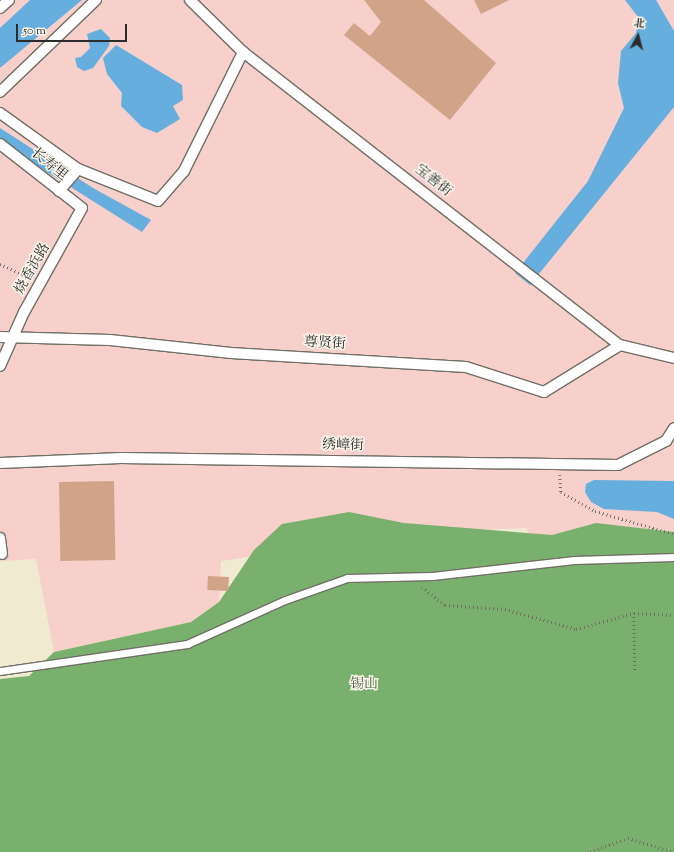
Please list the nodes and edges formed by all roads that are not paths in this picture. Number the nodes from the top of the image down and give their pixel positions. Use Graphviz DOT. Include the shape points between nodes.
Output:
graph roads {
  1 [pos="9,0"];
  2 [pos="96,0"];
  3 [pos="190,0"];
  4 [pos="0,8"];
  5 [pos="243,52"];
  6 [pos="0,92"];
  7 [pos="0,113"];
  8 [pos="0,144"];
  9 [pos="78,169"];
  10 [pos="59,191"];
  11 [pos="82,208"];
  12 [pos="0,337"];
  13 [pos="12,340"];
  14 [pos="620,345"];
  15 [pos="674,358"];
  16 [pos="0,366"];
  17 [pos="674,428"];
  18 [pos="0,463"];
  19 [pos="0,538"];
  20 [pos="2,554"];
  21 [pos="674,557"];
  22 [pos="0,671"];
  1 -- 4 [label="street"];
  2 -- 6 [label="street"];
  3 -- 5 [label="street, 宝善街"];
  5 -- 9 [label="street" via="184,171 158,201"];
  5 -- 14 [label="street, 宝善街"];
  7 -- 9 [label="street"];
  8 -- 10 [label="street, 长寿里"];
  9 -- 10 [label="street"];
  10 -- 11 [label="street, 长寿里"];
  11 -- 13 [label="street, 烧香浜路" via="43,284 24,312"];
  12 -- 13 [label="street, 尊贤街"];
  13 -- 14 [label="street, 尊贤街" via="110,340 231,353 466,367 544,392"];
  13 -- 16 [label="street, 烧香浜路"];
  14 -- 15 [label="street, 宝善街"];
  17 -- 18 [label="street, 绣嶂街" via="666,441 618,465 121,458"];
  19 -- 20 [label="street"];
  21 -- 22 [label="lane" via="574,560 409,577 347,578 285,600 187,644"];
}
